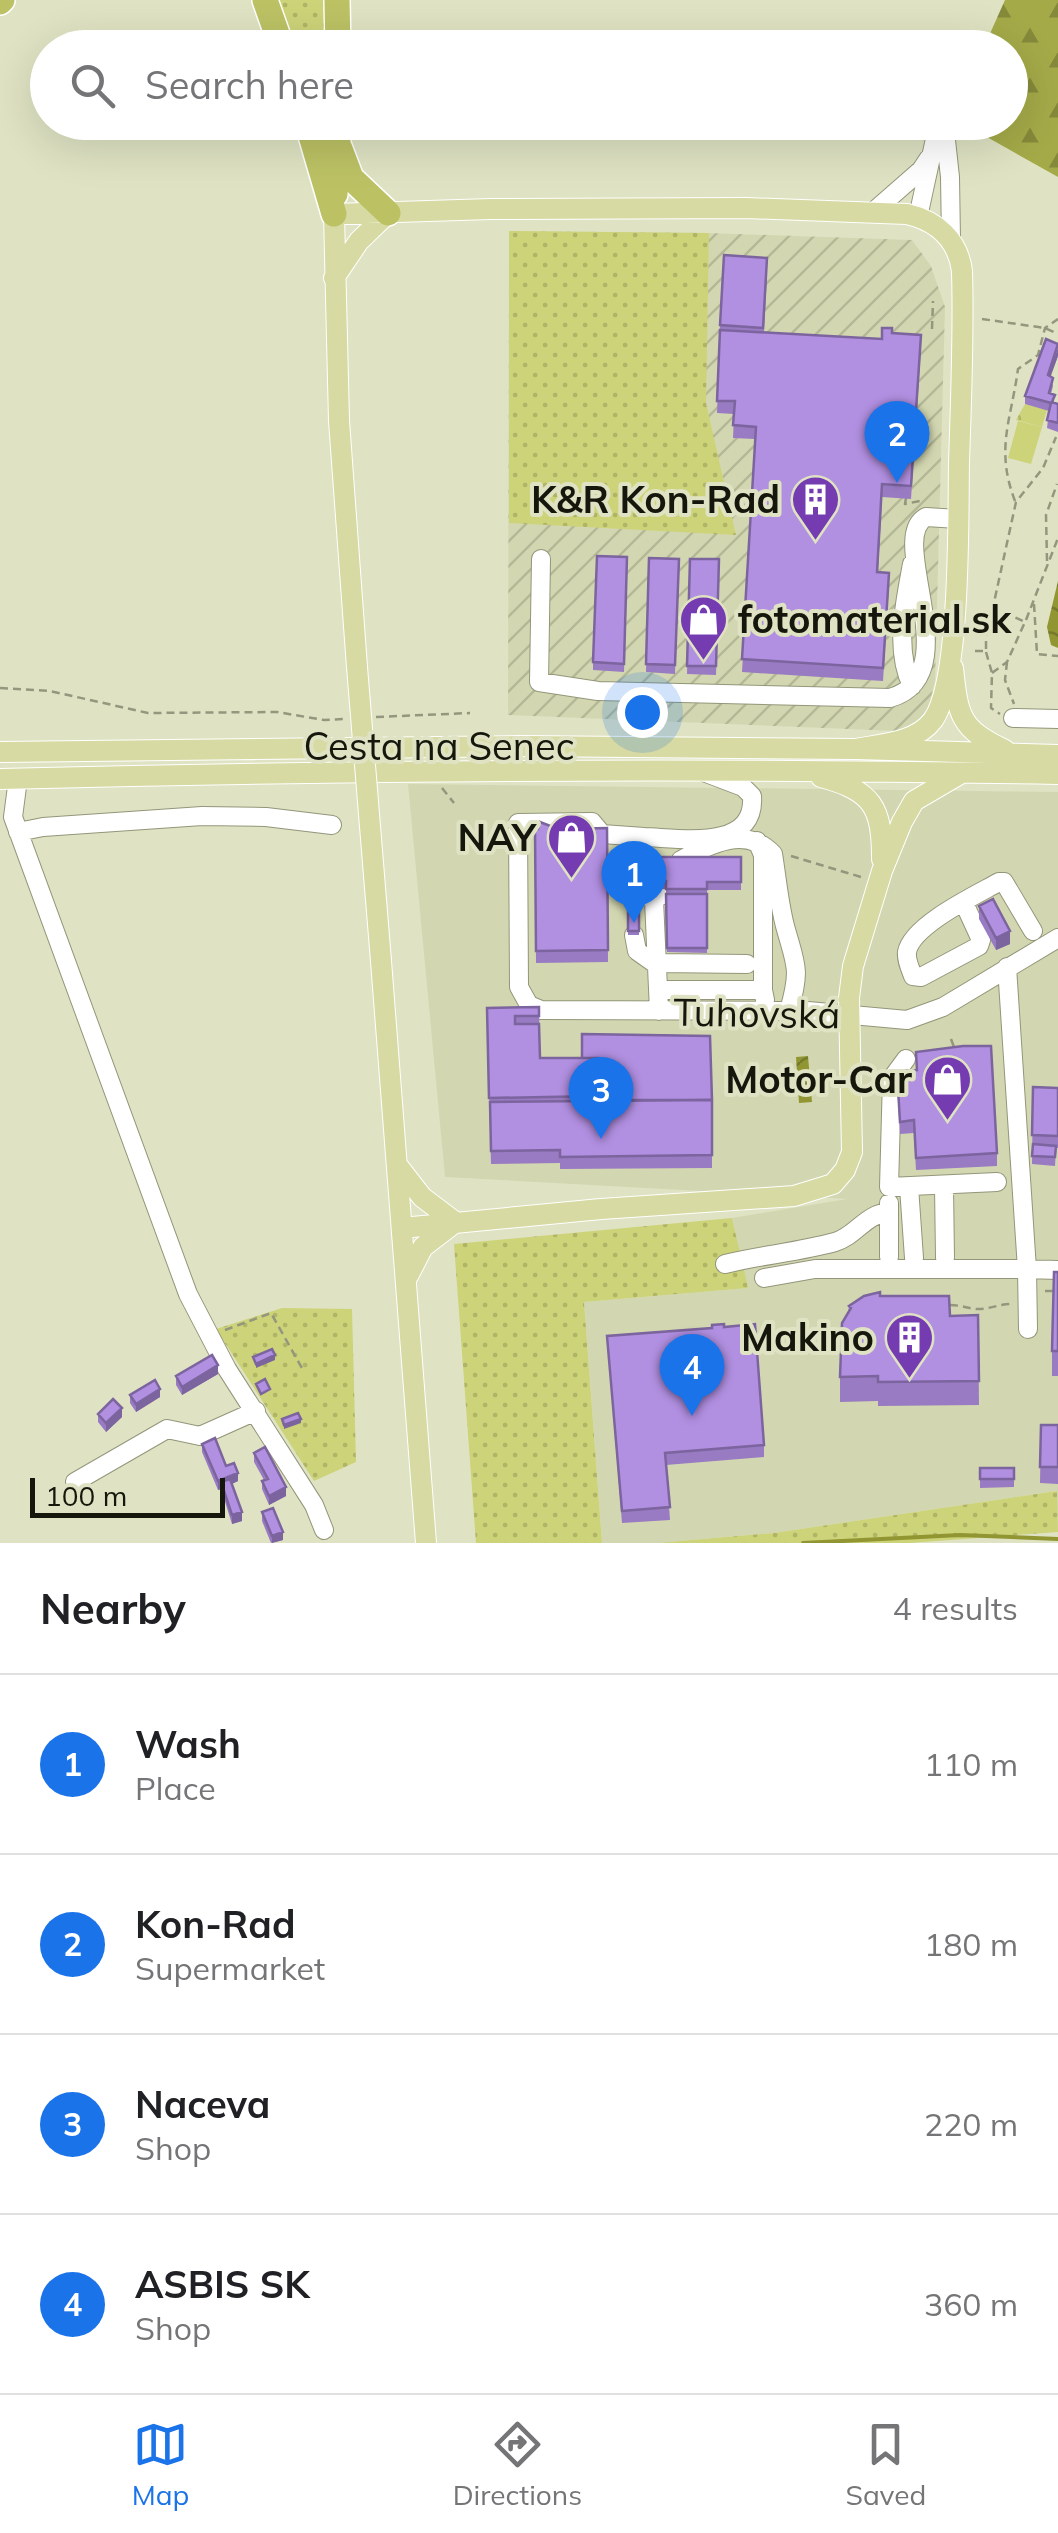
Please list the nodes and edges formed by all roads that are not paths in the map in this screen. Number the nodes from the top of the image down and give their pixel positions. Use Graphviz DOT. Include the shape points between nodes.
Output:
graph roads {
  1 [pos="265,0"];
  2 [pos="337,0"];
  3 [pos="276,30"];
  4 [pos="338,30"];
  5 [pos="312,140"];
  6 [pos="339,140"];
  7 [pos="340,140"];
  8 [pos="936,140"];
  9 [pos="944,140"];
  10 [pos="932,154"];
  11 [pos="950,176"];
  12 [pos="874,212"];
  13 [pos="388,213"];
  14 [pos="334,214"];
  15 [pos="918,217"];
  16 [pos="951,240"];
  17 [pos="334,278"];
  18 [pos="958,519"];
  19 [pos="541,560"];
  20 [pos="952,651"];
  21 [pos="1013,718"];
  22 [pos="1058,719"];
  23 [pos="856,749"];
  24 [pos="0,752"];
  25 [pos="1016,754"];
  26 [pos="1058,755"];
  27 [pos="696,770"];
  28 [pos="797,770"];
  29 [pos="962,772"];
  30 [pos="1058,774"];
  31 [pos="9,779"];
  32 [pos="10,822"];
  33 [pos="332,825"];
  34 [pos="644,837"];
  35 [pos="721,839"];
  36 [pos="757,840"];
  37 [pos="872,874"];
  38 [pos="632,890"];
  39 [pos="654,900"];
  40 [pos="964,903"];
  41 [pos="634,911"];
  42 [pos="1032,931"];
  43 [pos="634,935"];
  44 [pos="1058,938"];
  45 [pos="965,955"];
  46 [pos="657,963"];
  47 [pos="747,964"];
  48 [pos="1007,967"];
  49 [pos="981,982"];
  50 [pos="658,990"];
  51 [pos="763,990"];
  52 [pos="659,1011"];
  53 [pos="768,1011"];
  54 [pos="789,1011"];
  55 [pos="850,1016"];
  56 [pos="906,1058"];
  57 [pos="397,1165"];
  58 [pos="998,1182"];
  59 [pos="944,1186"];
  60 [pos="909,1187"];
  61 [pos="889,1188"];
  62 [pos="889,1212"];
  63 [pos="455,1222"];
  64 [pos="402,1228"];
  65 [pos="889,1257"];
  66 [pos="914,1258"];
  67 [pos="945,1258"];
  68 [pos="725,1264"];
  69 [pos="1027,1269"];
  70 [pos="1058,1270"];
  71 [pos="764,1278"];
  72 [pos="406,1281"];
  73 [pos="1028,1329"];
  74 [pos="256,1411"];
  75 [pos="76,1482"];
  76 [pos="324,1530"];
  77 [pos="426,1543"];
  1 -- 3 [label="highway"];
  2 -- 4 [label="highway"];
  5 -- 14 [label="highway"];
  6 -- 14 [label="highway"];
  7 -- 13 [label="highway" via="350,178"];
  8 -- 10 [label="street"];
  9 -- 11 [label="street"];
  10 -- 12 [label="street"];
  10 -- 15 [label="street"];
  11 -- 15 [label="street"];
  11 -- 16 [label="street"];
  12 -- 13 [label="main road"];
  12 -- 15 [label="main road"];
  13 -- 14 [label="main road"];
  13 -- 17 [label="main road"];
  14 -- 17 [label="main road"];
  15 -- 16 [label="main road"];
  16 -- 18 [label="main road" via="961,263"];
  17 -- 57 [label="main road, bridge" via="339,421"];
  18 -- 19 [label="street" via="919,520 913,532 926,632 919,674 890,698 598,691 539,682"];
  18 -- 20 [label="main road"];
  20 -- 23 [label="main road" via="932,720 918,734"];
  20 -- 25 [label="main road" via="969,729"];
  21 -- 22 [label="street"];
  23 -- 24 [label="main road, Cesta na Senec"];
  23 -- 25 [label="main road, Cesta na Senec"];
  25 -- 26 [label="main road, Cesta na Senec"];
  27 -- 28 [label="main road, Cesta na Senec"];
  27 -- 31 [label="main road, Cesta na Senec"];
  27 -- 35 [label="street" via="743,786 752,796 746,824"];
  28 -- 29 [label="main road, Cesta na Senec"];
  28 -- 37 [label="main road" via="867,797 882,824"];
  29 -- 30 [label="main road, Cesta na Senec"];
  29 -- 37 [label="main road" via="914,801"];
  31 -- 32 [label="street"];
  32 -- 33 [label="street" via="43,827 202,816"];
  32 -- 74 [label="street" via="188,1294"];
  34 -- 35 [label="street"];
  34 -- 38 [label="street" via="626,854"];
  34 -- 52 [label="street, Tuhovská" via="602,834 592,822 518,823 519,987 529,1005 541,1010"];
  35 -- 36 [label="street"];
  35 -- 39 [label="street" via="681,860 679,884"];
  36 -- 51 [label="street"];
  36 -- 54 [label="street" via="773,854 796,956"];
  37 -- 55 [label="main road" via="852,966"];
  38 -- 39 [label="street"];
  38 -- 41 [label="street"];
  39 -- 46 [label="street"];
  40 -- 42 [label="street" via="1004,882"];
  40 -- 45 [label="street" via="981,940"];
  40 -- 45 [label="street" via="935,920 906,957 913,976 921,977"];
  43 -- 46 [label="street" via="637,951"];
  44 -- 48 [label="street, Tuhovská"];
  45 -- 49 [label="street"];
  46 -- 47 [label="street"];
  46 -- 50 [label="street"];
  48 -- 49 [label="street, Tuhovská"];
  48 -- 69 [label="street"];
  49 -- 55 [label="street, Tuhovská" via="917,1018"];
  50 -- 51 [label="street"];
  50 -- 52 [label="street"];
  51 -- 53 [label="street"];
  52 -- 53 [label="street, Tuhovská"];
  53 -- 54 [label="street, Tuhovská"];
  54 -- 55 [label="street, Tuhovská"];
  55 -- 63 [label="main road" via="854,1141 845,1170 832,1184 779,1199"];
  56 -- 61 [label="street" via="892,1078"];
  57 -- 63 [label="main road" via="422,1197"];
  57 -- 64 [label="main road"];
  58 -- 59 [label="street"];
  59 -- 60 [label="street"];
  59 -- 67 [label="street"];
  60 -- 61 [label="street"];
  60 -- 66 [label="street"];
  61 -- 62 [label="street"];
  62 -- 65 [label="street"];
  62 -- 68 [label="street" via="864,1220 840,1241"];
  63 -- 64 [label="main road"];
  63 -- 72 [label="main road" via="424,1247"];
  64 -- 72 [label="main road"];
  69 -- 70 [label="street"];
  69 -- 71 [label="street" via="815,1270"];
  69 -- 73 [label="street"];
  72 -- 77 [label="main road"];
  74 -- 75 [label="street" via="200,1436 167,1428"];
  74 -- 76 [label="street"];
}
